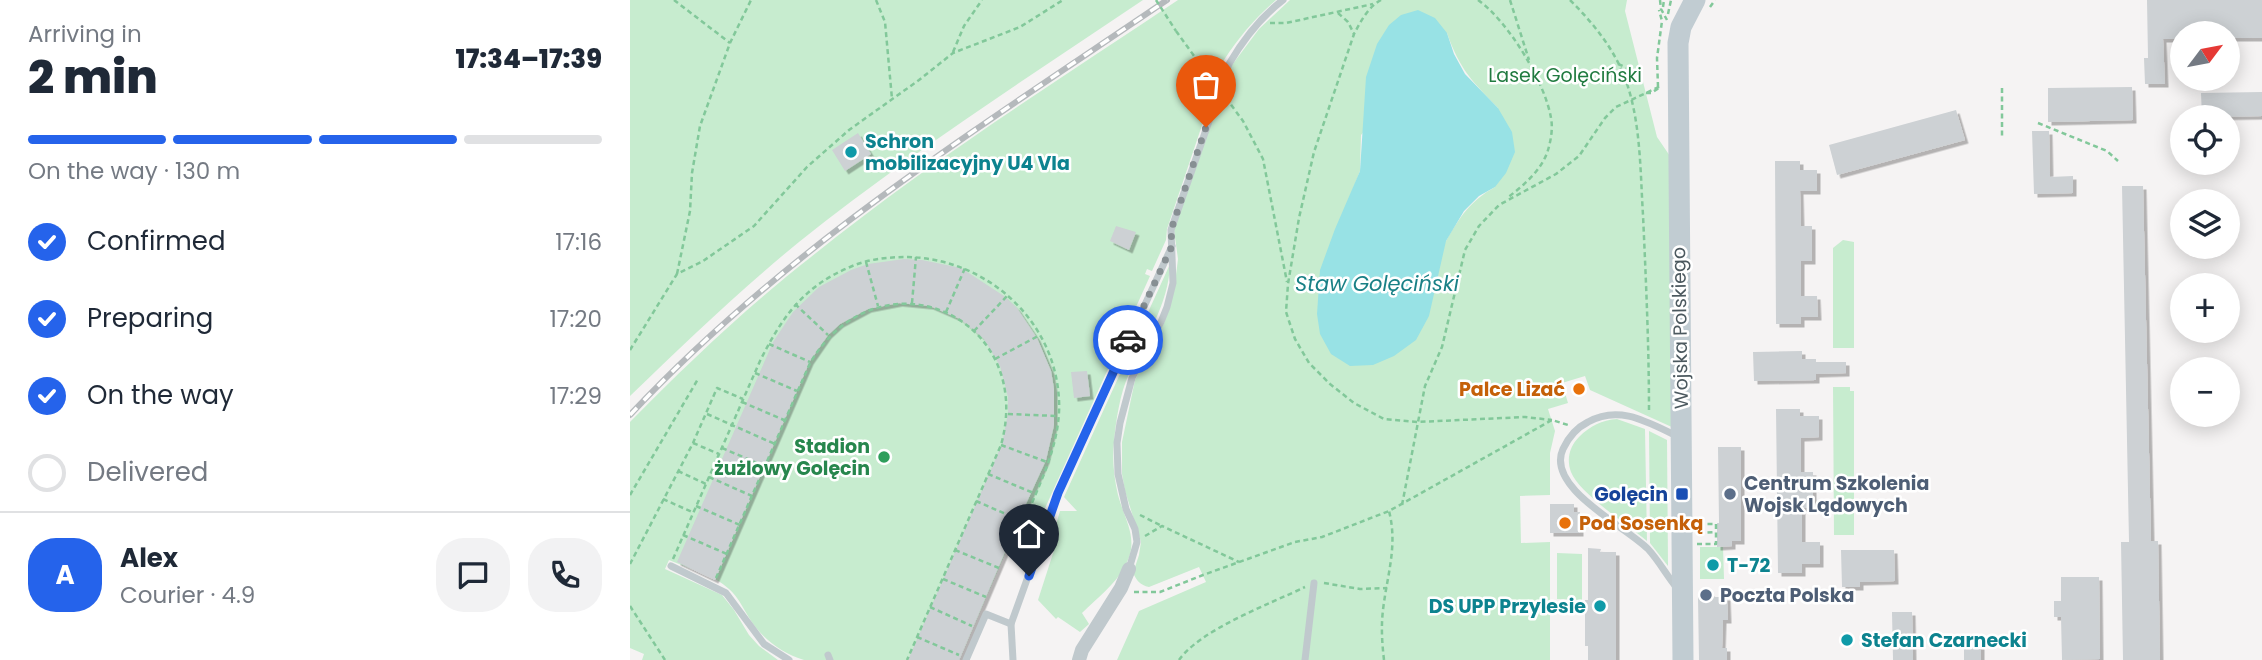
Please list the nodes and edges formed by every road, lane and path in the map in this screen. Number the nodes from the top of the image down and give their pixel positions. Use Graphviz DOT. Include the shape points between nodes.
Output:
graph roads {
  1 [pos="674,0"];
  2 [pos="751,0"];
  3 [pos="876,0"];
  4 [pos="982,0"];
  5 [pos="1063,0"];
  6 [pos="1156,0"];
  7 [pos="1283,0"];
  8 [pos="1381,0"];
  9 [pos="1478,0"];
  10 [pos="1510,0"];
  11 [pos="1570,0"];
  12 [pos="1662,0"];
  13 [pos="1695,0"];
  14 [pos="1374,4"];
  15 [pos="1663,7"];
  16 [pos="1659,10"];
  17 [pos="1338,13"];
  18 [pos="1667,20"];
  19 [pos="1260,21"];
  20 [pos="1354,34"];
  21 [pos="730,43"];
  22 [pos="953,53"];
  23 [pos="1529,61"];
  24 [pos="1618,64"];
  25 [pos="1639,74"];
  26 [pos="1659,87"];
  27 [pos="2002,88"];
  28 [pos="1219,89"];
  29 [pos="1646,93"];
  30 [pos="892,99"];
  31 [pos="1632,100"];
  32 [pos="2038,123"];
  33 [pos="2002,139"];
  34 [pos="2118,161"];
  35 [pos="1499,205"];
  36 [pos="1172,246"];
  37 [pos="916,257"];
  38 [pos="866,262"];
  39 [pos="965,268"];
  40 [pos="677,274"];
  41 [pos="1288,284"];
  42 [pos="1008,295"];
  43 [pos="795,304"];
  44 [pos="912,304"];
  45 [pos="878,307"];
  46 [pos="946,312"];
  47 [pos="974,331"];
  48 [pos="1040,335"];
  49 [pos="829,336"];
  50 [pos="769,344"];
  51 [pos="630,350"];
  52 [pos="995,359"];
  53 [pos="810,363"];
  54 [pos="755,373"];
  55 [pos="698,379"];
  56 [pos="798,391"];
  57 [pos="743,401"];
  58 [pos="706,414"];
  59 [pos="1008,414"];
  60 [pos="1058,416"];
  61 [pos="1552,420"];
  62 [pos="785,421"];
  63 [pos="1417,422"];
  64 [pos="1649,423"];
  65 [pos="732,426"];
  66 [pos="1577,429"];
  67 [pos="1681,438"];
  68 [pos="693,443"];
  69 [pos="775,443"];
  70 [pos="1001,444"];
  71 [pos="722,448"];
  72 [pos="719,454"];
  73 [pos="1048,463"];
  74 [pos="765,467"];
  75 [pos="678,471"];
  76 [pos="988,474"];
  77 [pos="709,477"];
  78 [pos="706,484"];
  79 [pos="1036,494"];
  80 [pos="630,495"];
  81 [pos="752,496"];
  82 [pos="663,499"];
  83 [pos="976,501"];
  84 [pos="1402,505"];
  85 [pos="696,506"];
  86 [pos="1126,509"];
  87 [pos="1389,511"];
  88 [pos="693,513"];
  89 [pos="1024,522"];
  90 [pos="1695,524"];
  91 [pos="740,525"];
  92 [pos="1162,526"];
  93 [pos="1716,532"];
  94 [pos="1695,533"];
  95 [pos="683,535"];
  96 [pos="1137,542"];
  97 [pos="1696,544"];
  98 [pos="955,550"];
  99 [pos="1038,552"];
  100 [pos="727,554"];
  101 [pos="1239,562"];
  102 [pos="630,564"];
  103 [pos="671,566"];
  104 [pos="999,568"];
  105 [pos="1129,569"];
  106 [pos="716,578"];
  107 [pos="943,579"];
  108 [pos="1314,583"];
  109 [pos="1121,588"];
  110 [pos="1387,588"];
  111 [pos="1682,594"];
  112 [pos="986,597"];
  113 [pos="630,606"];
  114 [pos="930,607"];
  115 [pos="1011,624"];
  116 [pos="974,626"];
  117 [pos="918,637"];
  118 [pos="963,658"];
  119 [pos="665,660"];
  120 [pos="789,660"];
  121 [pos="907,660"];
  122 [pos="1013,660"];
  123 [pos="1079,660"];
  124 [pos="1179,660"];
  125 [pos="1305,660"];
  126 [pos="1384,660"];
  127 [pos="1683,660"];
  1 -- 21 [label="path"];
  2 -- 21 [label="path"];
  3 -- 30 [label="path" via="885,22"];
  4 -- 22 [label="path"];
  5 -- 22 [label="path" via="1020,27"];
  6 -- 28 [label="path, bridge"];
  7 -- 19 [label="lane"];
  8 -- 14 [label="path"];
  9 -- 23 [label="path" via="1494,13"];
  10 -- 23 [label="path"];
  11 -- 24 [label="path" via="1600,33"];
  12 -- 15 [label="path"];
  12 -- 18 [label="path"];
  13 -- 67 [label="street, Wojska Polskiego" via="1678,43"];
  14 -- 17 [label="path"];
  14 -- 20 [label="path"];
  16 -- 26 [label="path"];
  17 -- 19 [label="path" via="1286,23"];
  17 -- 20 [label="path"];
  19 -- 28 [label="lane" via="1240,45"];
  20 -- 41 [label="path" via="1314,152"];
  21 -- 40 [label="path" via="700,126"];
  22 -- 30 [label="path"];
  23 -- 35 [label="path" via="1550,110 1552,136 1541,164"];
  24 -- 25 [label="path"];
  24 -- 31 [label="path"];
  26 -- 29 [label="path"];
  26 -- 29 [label="path"];
  27 -- 33 [label="path"];
  28 -- 36 [label="lane" via="1171,230"];
  28 -- 41 [label="path" via="1263,159"];
  29 -- 31 [label="path"];
  30 -- 40 [label="path" via="824,151 754,226"];
  31 -- 35 [label="path" via="1605,118 1579,156"];
  31 -- 64 [label="path" via="1644,232"];
  32 -- 34 [label="path"];
  35 -- 63 [label="path" via="1465,250 1442,347 1425,386"];
  36 -- 86 [label="lane" via="1173,283 1167,307 1132,378 1120,423 1118,474"];
  36 -- 99 [label="lane" via="1058,493"];
  37 -- 38 [label="path"];
  37 -- 39 [label="path"];
  37 -- 44 [label="path"];
  38 -- 43 [label="path" via="822,282"];
  38 -- 45 [label="path"];
  39 -- 42 [label="path"];
  39 -- 46 [label="path"];
  40 -- 51 [label="path"];
  41 -- 63 [label="path" via="1286,312 1309,363 1354,403 1384,419"];
  42 -- 47 [label="path"];
  42 -- 48 [label="path"];
  43 -- 49 [label="path"];
  43 -- 50 [label="path"];
  44 -- 45 [label="path"];
  44 -- 46 [label="path"];
  45 -- 49 [label="path" via="851,318"];
  46 -- 47 [label="path"];
  47 -- 52 [label="path"];
  48 -- 52 [label="path"];
  48 -- 60 [label="path" via="1053,362"];
  49 -- 53 [label="path"];
  50 -- 53 [label="path"];
  50 -- 54 [label="path"];
  52 -- 59 [label="path" via="1003,376"];
  53 -- 56 [label="path"];
  54 -- 56 [label="path"];
  54 -- 57 [label="path"];
  55 -- 80 [label="path"];
  56 -- 62 [label="path"];
  57 -- 58 [label="path" via="717,388"];
  57 -- 62 [label="path"];
  57 -- 65 [label="path"];
  58 -- 65 [label="path"];
  58 -- 68 [label="path"];
  59 -- 60 [label="path"];
  59 -- 70 [label="path"];
  60 -- 73 [label="path"];
  61 -- 63 [label="path" via="1499,417"];
  61 -- 66 [label="path"];
  61 -- 84 [label="path"];
  62 -- 69 [label="path"];
  63 -- 84 [label="path"];
  64 -- 66 [label="lane" via="1615,413 1598,416"];
  64 -- 67 [label="lane"];
  65 -- 69 [label="path"];
  65 -- 71 [label="path"];
  66 -- 111 [label="lane" via="1561,453 1560,466 1566,477 1575,491 1648,549"];
  67 -- 111 [label="street, Wojska Polskiego"];
  68 -- 72 [label="path"];
  68 -- 75 [label="path"];
  69 -- 74 [label="path"];
  70 -- 73 [label="path"];
  70 -- 76 [label="path"];
  71 -- 72 [label="path"];
  71 -- 74 [label="path"];
  72 -- 77 [label="path"];
  73 -- 79 [label="path"];
  74 -- 81 [label="path"];
  75 -- 78 [label="path"];
  75 -- 82 [label="path"];
  76 -- 79 [label="path"];
  76 -- 83 [label="path"];
  77 -- 78 [label="path"];
  77 -- 81 [label="path"];
  78 -- 85 [label="path"];
  79 -- 89 [label="path"];
  81 -- 91 [label="path"];
  82 -- 88 [label="path"];
  82 -- 102 [label="path"];
  83 -- 89 [label="path"];
  83 -- 98 [label="path"];
  84 -- 87 [label="path"];
  85 -- 88 [label="path"];
  85 -- 91 [label="path"];
  86 -- 92 [label="path"];
  86 -- 96 [label="lane"];
  87 -- 101 [label="path"];
  87 -- 110 [label="path" via="1394,548"];
  88 -- 95 [label="path"];
  89 -- 99 [label="lane"];
  90 -- 93 [label="path" via="1716,524"];
  91 -- 100 [label="path"];
  92 -- 96 [label="path"];
  92 -- 101 [label="path"];
  93 -- 94 [label="path"];
  93 -- 97 [label="path" via="1716,544"];
  95 -- 100 [label="path"];
  95 -- 103 [label="path"];
  96 -- 105 [label="lane"];
  98 -- 104 [label="path"];
  98 -- 107 [label="path"];
  99 -- 115 [label="lane"];
  100 -- 106 [label="path"];
  101 -- 109 [label="path" via="1160,592 1139,594"];
  103 -- 120 [label="lane" via="726,593 764,644"];
  105 -- 109 [label="street"];
  107 -- 112 [label="path"];
  107 -- 114 [label="path"];
  108 -- 110 [label="path"];
  108 -- 124 [label="path" via="1238,617 1186,650"];
  108 -- 125 [label="lane"];
  109 -- 123 [label="street"];
  110 -- 126 [label="path"];
  111 -- 127 [label="street, Wojska Polskiego"];
  113 -- 119 [label="path"];
  114 -- 116 [label="path"];
  114 -- 117 [label="path"];
  115 -- 118 [label="lane" via="986,614"];
  115 -- 122 [label="lane"];
  117 -- 118 [label="path"];
  117 -- 121 [label="path"];
}
